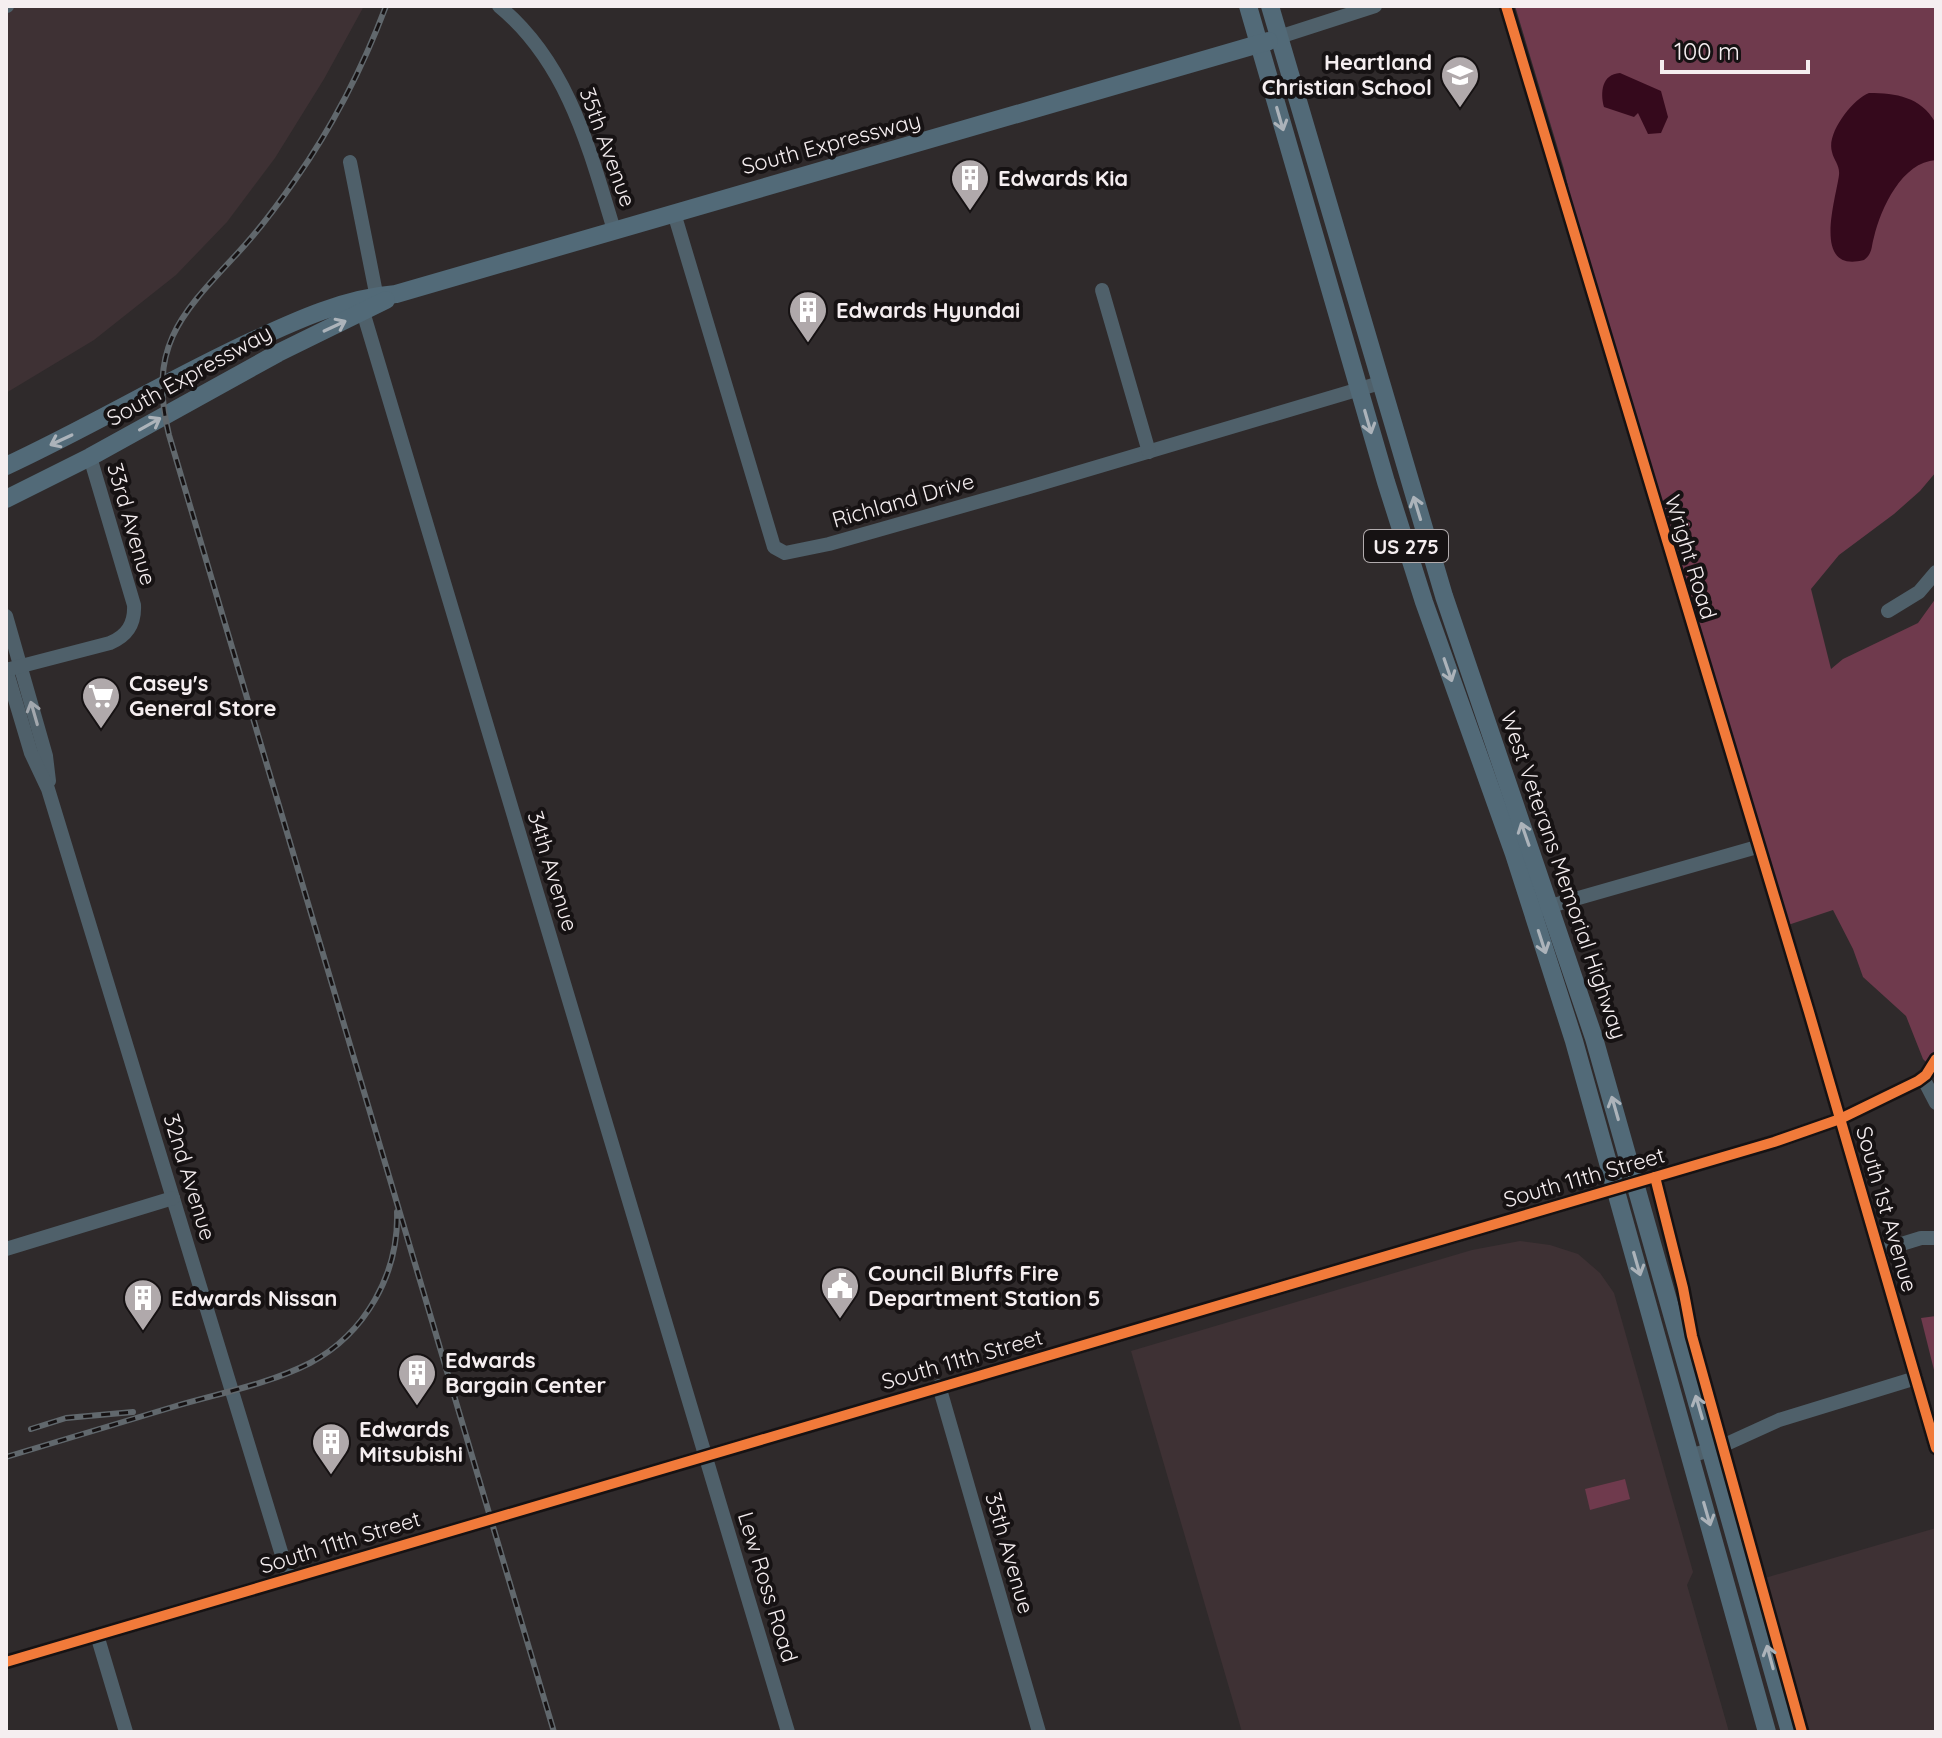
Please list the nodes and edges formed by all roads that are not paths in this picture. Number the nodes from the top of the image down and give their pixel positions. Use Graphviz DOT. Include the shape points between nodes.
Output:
graph roads {
  1 [pos="499,6"];
  2 [pos="1248,6"];
  3 [pos="1270,6"];
  4 [pos="1375,6"];
  5 [pos="1506,6"];
  6 [pos="1279,37"];
  7 [pos="1258,44"];
  8 [pos="350,162"];
  9 [pos="674,213"];
  10 [pos="614,230"];
  11 [pos="1102,290"];
  12 [pos="369,304"];
  13 [pos="1380,383"];
  14 [pos="1359,390"];
  15 [pos="1149,452"];
  16 [pos="90,457"];
  17 [pos="6,466"];
  18 [pos="6,499"];
  19 [pos="1936,572"];
  20 [pos="1888,611"];
  21 [pos="6,616"];
  22 [pos="10,669"];
  23 [pos="1757,847"];
  24 [pos="1551,905"];
  25 [pos="1532,911"];
  26 [pos="1936,1059"];
  27 [pos="1923,1078"];
  28 [pos="1936,1103"];
  29 [pos="1840,1119"];
  30 [pos="1637,1182"];
  31 [pos="1616,1188"];
  32 [pos="173,1198"];
  33 [pos="1936,1238"];
  34 [pos="6,1249"];
  35 [pos="1879,1251"];
  36 [pos="1916,1378"];
  37 [pos="939,1386"];
  38 [pos="1936,1448"];
  39 [pos="1711,1450"];
  40 [pos="705,1454"];
  41 [pos="1690,1456"];
  42 [pos="289,1578"];
  43 [pos="97,1635"];
  44 [pos="6,1662"];
  45 [pos="126,1732"];
  46 [pos="788,1732"];
  47 [pos="1039,1732"];
  48 [pos="1767,1732"];
  49 [pos="1790,1732"];
  1 -- 10 [label="street, 35th Avenue" via="542,51 570,100"];
  2 -- 7 [label="main road, US 275"];
  3 -- 6 [label="main road, US 275"];
  4 -- 6 [label="street"];
  5 -- 23 [label="street, Wright Road"];
  6 -- 7 [label="main road, South Expressway"];
  6 -- 13 [label="main road, West Veterans Memorial Highway / US 275"];
  7 -- 9 [label="main road, South Expressway"];
  7 -- 14 [label="main road, West Veterans Memorial Highway / US 275, one-way"];
  8 -- 12 [label="street, 34th Avenue"];
  9 -- 10 [label="main road, South Expressway"];
  9 -- 15 [label="street, Richland Drive" via="779,551 829,544"];
  10 -- 12 [label="main road, South Expressway"];
  11 -- 15 [label="street"];
  16 -- 12 [label="main road, South Expressway, one-way"];
  12 -- 17 [label="main road, South Expressway, one-way" via="311,315"];
  12 -- 40 [label="street, 34th Avenue"];
  13 -- 14 [label="street, Richland Drive"];
  24 -- 13 [label="main road, West Veterans Memorial Highway / US 275, one-way" via="1444,596"];
  14 -- 15 [label="street, Richland Drive"];
  14 -- 25 [label="main road, West Veterans Memorial Highway / US 275, one-way" via="1424,602"];
  16 -- 18 [label="main road, South Expressway"];
  16 -- 22 [label="street, 33rd Avenue" via="134,605 133,620 125,634 110,643"];
  19 -- 20 [label="street" via="1919,592"];
  21 -- 22 [label="street, 32nd Avenue"];
  22 -- 32 [label="street, 32nd Avenue" via="46,756 48,789"];
  23 -- 24 [label="street"];
  23 -- 29 [label="street, Wright Road"];
  24 -- 25 [label="street"];
  30 -- 24 [label="main road, West Veterans Memorial Highway / US 275, one-way"];
  25 -- 31 [label="main road, West Veterans Memorial Highway / US 275, one-way"];
  26 -- 27 [label="street"];
  27 -- 28 [label="street"];
  27 -- 29 [label="street, South 11th Street"];
  29 -- 30 [label="street, South 11th Street"];
  29 -- 35 [label="street, South 1st Avenue"];
  30 -- 31 [label="street, South 11th Street"];
  39 -- 30 [label="main road, West Veterans Memorial Highway / US 275, one-way"];
  31 -- 37 [label="street, South 11th Street"];
  31 -- 41 [label="main road, West Veterans Memorial Highway / US 275, one-way"];
  32 -- 34 [label="street"];
  32 -- 42 [label="street, 32nd Avenue"];
  33 -- 35 [label="street"];
  35 -- 36 [label="street, South 1st Avenue"];
  36 -- 38 [label="street, South 1st Avenue"];
  36 -- 39 [label="street" via="1779,1420"];
  37 -- 40 [label="street, South 11th Street"];
  37 -- 47 [label="street, 35th Avenue"];
  39 -- 41 [label="street"];
  49 -- 39 [label="main road, West Veterans Memorial Highway / US 275, one-way"];
  40 -- 42 [label="street, South 11th Street"];
  40 -- 46 [label="street, Lew Ross Road"];
  41 -- 48 [label="main road, West Veterans Memorial Highway / US 275, one-way"];
  42 -- 43 [label="street, South 11th Street"];
  43 -- 44 [label="street, South 11th Street"];
  43 -- 45 [label="street"];
}
